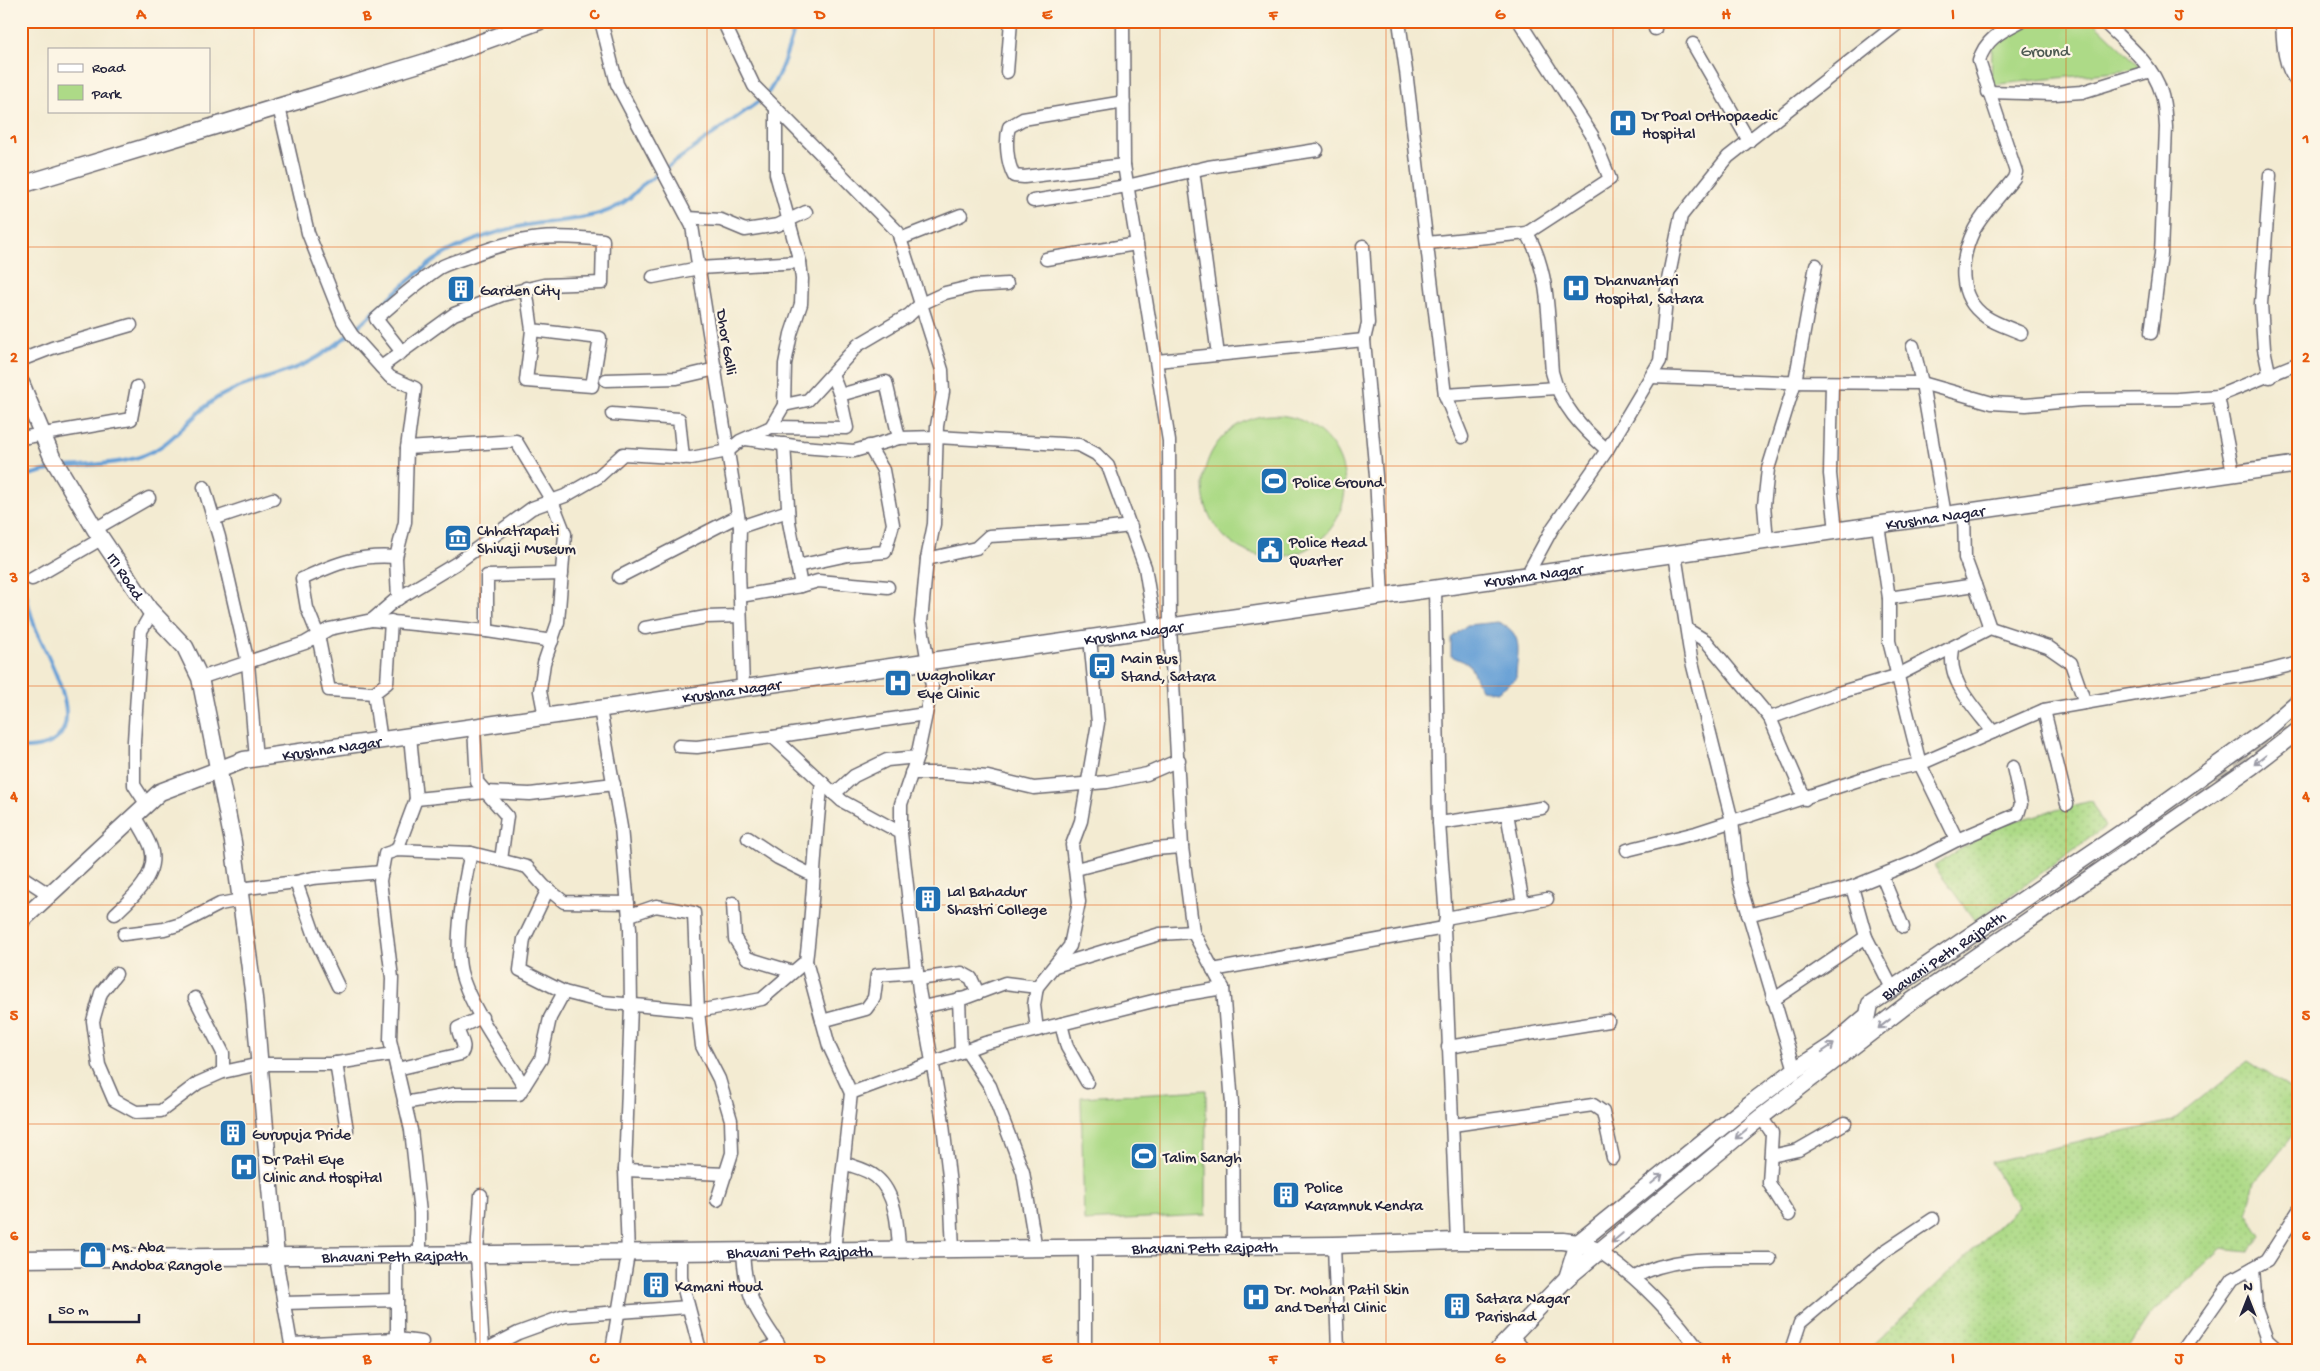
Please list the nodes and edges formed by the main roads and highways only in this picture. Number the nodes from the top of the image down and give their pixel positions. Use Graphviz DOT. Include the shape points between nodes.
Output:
graph roads {
  1 [pos="540,21"];
  2 [pos="2284,21"];
  3 [pos="2299,81"];
  4 [pos="21,185"];
  5 [pos="21,383"];
  6 [pos="2299,464"];
  7 [pos="2299,701"];
  8 [pos="2299,730"];
  9 [pos="220,769"];
  10 [pos="2195,792"];
  11 [pos="21,921"];
  12 [pos="1868,1015"];
  13 [pos="1578,1243"];
  14 [pos="1600,1252"];
  15 [pos="276,1258"];
  16 [pos="21,1259"];
  17 [pos="1567,1278"];
  18 [pos="1498,1350"];
  1 -- 4 [label="main road" via="429,61"];
  2 -- 3 [label="main road" via="2286,52 2294,76"];
  5 -- 9 [label="main road, ITI Road" via="52,457 98,534 152,612 184,647 200,678"];
  6 -- 9 [label="main road, Krushna Nagar" via="244,760"];
  7 -- 12 [label="main road, Bhavani Peth Rajpath" via="2266,730 2149,814 1870,1004"];
  8 -- 14 [label="main road, one-way" via="2251,767 1913,1000 1761,1117"];
  9 -- 11 [label="main road, Krushna Nagar" via="160,792"];
  9 -- 15 [label="main road, ITI Road" via="254,998"];
  10 -- 12 [label="main road" via="1898,1001"];
  13 -- 12 [label="main road, Bhavani Peth Rajpath, one-way"];
  13 -- 14 [label="main road, Bhavani Peth Rajpath"];
  13 -- 15 [label="main road, Bhavani Peth Rajpath" via="1457,1241 1233,1247"];
  13 -- 17 [label="main road"];
  14 -- 17 [label="main road"];
  15 -- 16 [label="main road, Bhavani Peth Rajpath"];
  17 -- 18 [label="main road"];
}
